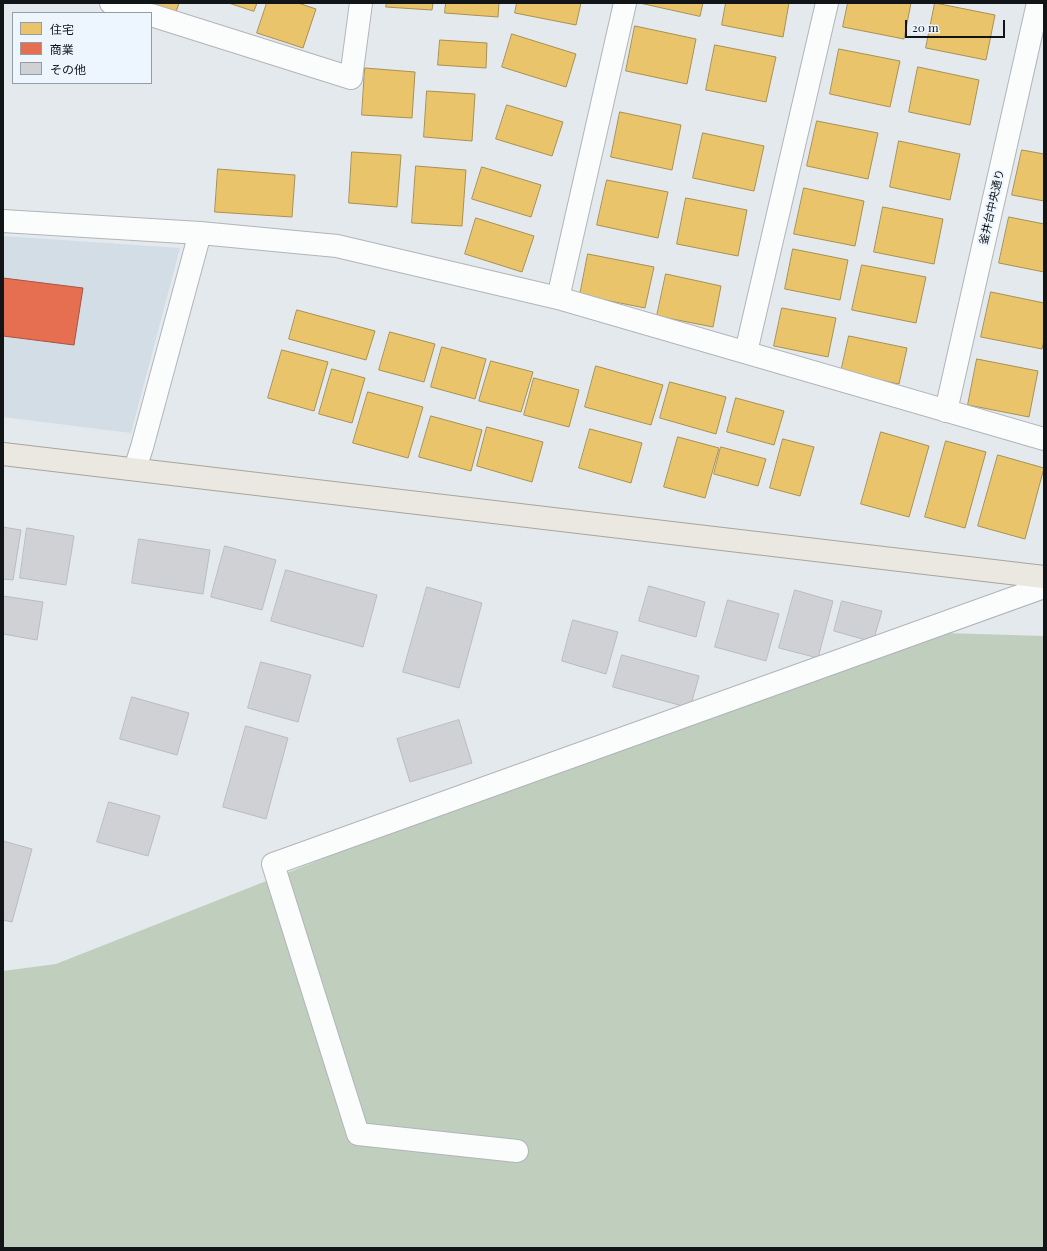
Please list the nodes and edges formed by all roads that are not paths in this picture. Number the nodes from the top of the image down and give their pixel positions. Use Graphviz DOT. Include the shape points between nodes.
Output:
graph roads {
  1 [pos="111,3"];
  2 [pos="361,3"];
  3 [pos="626,3"];
  4 [pos="827,3"];
  5 [pos="1038,3"];
  6 [pos="140,12"];
  7 [pos="152,15"];
  8 [pos="3,221"];
  9 [pos="200,233"];
  10 [pos="558,298"];
  11 [pos="746,352"];
  12 [pos="946,411"];
  13 [pos="1044,439"];
  14 [pos="3,454"];
  15 [pos="135,469"];
  16 [pos="1044,577"];
  17 [pos="1044,587"];
  18 [pos="517,1150"];
  1 -- 6 [label="street"];
  2 -- 7 [label="street" via="351,78"];
  3 -- 10 [label="street"];
  4 -- 11 [label="street"];
  5 -- 12 [label="street, 釜井台中央通り"];
  8 -- 9 [label="street"];
  9 -- 10 [label="street" via="337,246"];
  9 -- 15 [label="street"];
  10 -- 11 [label="street"];
  11 -- 12 [label="street"];
  12 -- 13 [label="street"];
  14 -- 15 [label="main road"];
  15 -- 16 [label="main road"];
  17 -- 18 [label="street" via="273,864 358,1134"];
}
